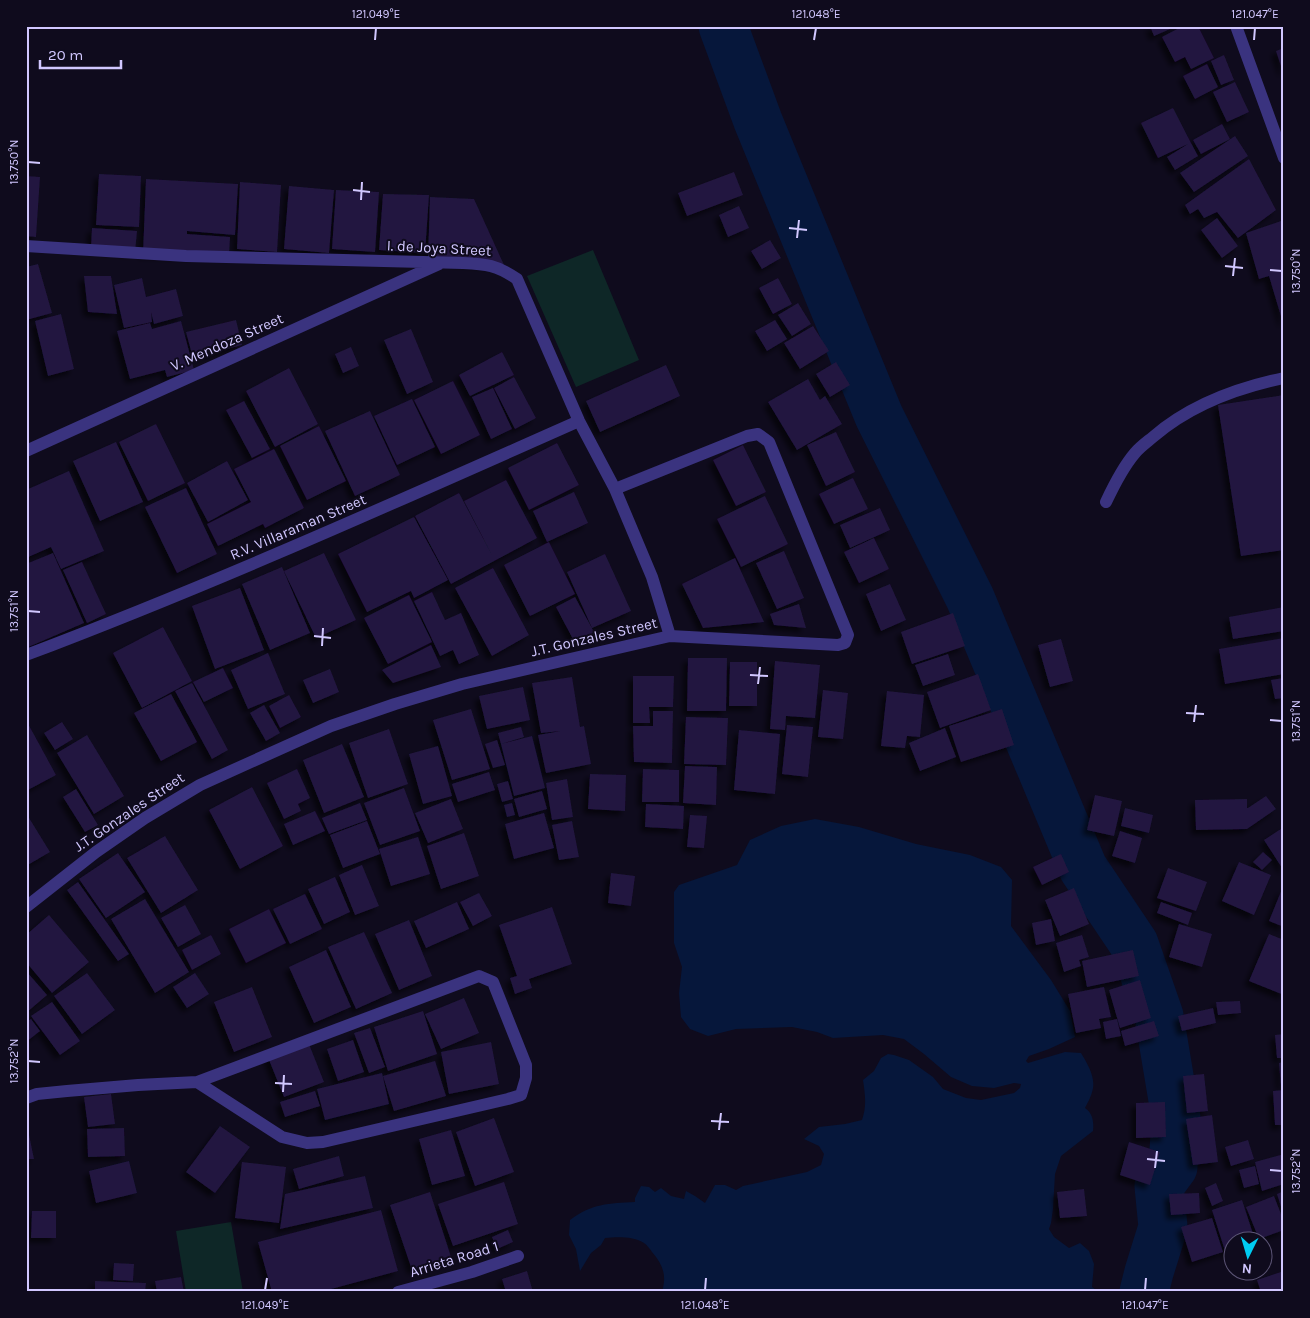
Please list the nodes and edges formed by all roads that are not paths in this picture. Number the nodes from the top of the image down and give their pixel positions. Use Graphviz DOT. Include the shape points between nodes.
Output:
graph roads {
  1 [pos="1236,26"];
  2 [pos="1284,158"];
  3 [pos="26,246"];
  4 [pos="441,263"];
  5 [pos="1284,378"];
  6 [pos="579,421"];
  7 [pos="26,451"];
  8 [pos="615,489"];
  9 [pos="1106,502"];
  10 [pos="670,636"];
  11 [pos="26,655"];
  12 [pos="26,907"];
  13 [pos="197,1082"];
  14 [pos="26,1098"];
  15 [pos="518,1256"];
  16 [pos="398,1292"];
  1 -- 2 [label="street"];
  3 -- 4 [label="street, I. de Joya Street" via="186,256"];
  4 -- 6 [label="street, I. de Joya Street" via="487,264 518,279"];
  4 -- 7 [label="street, V. Mendoza Street"];
  5 -- 9 [label="street" via="1220,396 1163,428 1136,452"];
  6 -- 8 [label="street, I. de Joya Street"];
  6 -- 11 [label="street, R.V. Villaraman Street" via="324,534"];
  8 -- 10 [label="street, I. de Joya Street" via="652,577"];
  8 -- 10 [label="street, J.T. Gonzales Street" via="758,434 769,442 848,635 845,643 838,645"];
  10 -- 12 [label="street, J.T. Gonzales Street" via="462,684 331,726 192,789 96,852"];
  13 -- 13 [label="street" via="479,976 493,982 526,1065 521,1095 508,1100 315,1143 282,1137"];
  13 -- 14 [label="street" via="67,1090"];
  15 -- 16 [label="street, Arrieta Road 1"];
}
